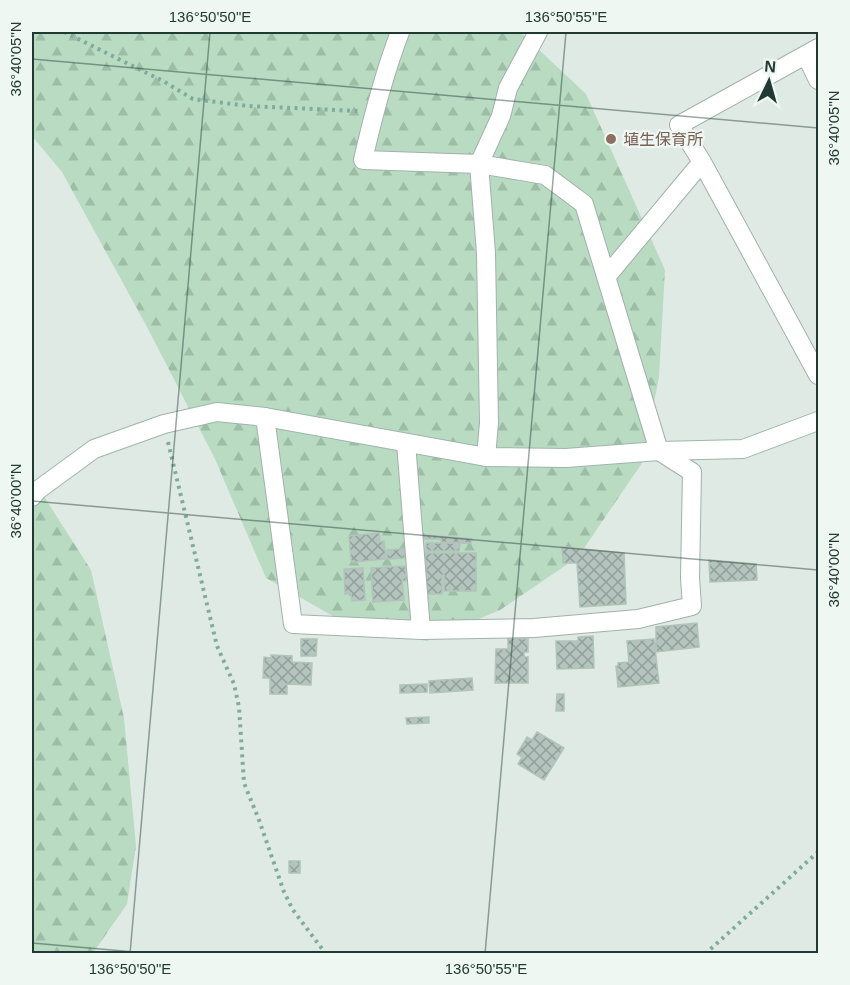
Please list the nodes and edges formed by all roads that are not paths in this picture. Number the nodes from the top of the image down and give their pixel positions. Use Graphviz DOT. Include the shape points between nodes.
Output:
graph roads {
  1 [pos="400,32"];
  2 [pos="538,32"];
  3 [pos="812,52"];
  4 [pos="819,80"];
  5 [pos="702,162"];
  6 [pos="479,164"];
  7 [pos="606,277"];
  8 [pos="819,375"];
  9 [pos="265,417"];
  10 [pos="819,421"];
  11 [pos="406,443"];
  12 [pos="659,451"];
  13 [pos="486,457"];
  14 [pos="32,497"];
  15 [pos="421,630"];
  1 -- 6 [label="street" via="373,112 363,160"];
  2 -- 6 [label="street" via="508,88 501,116"];
  3 -- 4 [label="street"];
  3 -- 5 [label="street" via="679,125"];
  5 -- 7 [label="street"];
  5 -- 8 [label="street"];
  6 -- 7 [label="street" via="544,175 584,204"];
  6 -- 13 [label="street" via="486,253"];
  7 -- 12 [label="street"];
  9 -- 11 [label="street"];
  9 -- 14 [label="street" via="217,412 164,424 94,449"];
  9 -- 15 [label="street" via="293,624"];
  10 -- 12 [label="street" via="743,449"];
  11 -- 13 [label="street"];
  11 -- 15 [label="street"];
  12 -- 13 [label="street" via="566,459"];
  12 -- 15 [label="street" via="692,472 692,606 638,619 534,628"];
}
